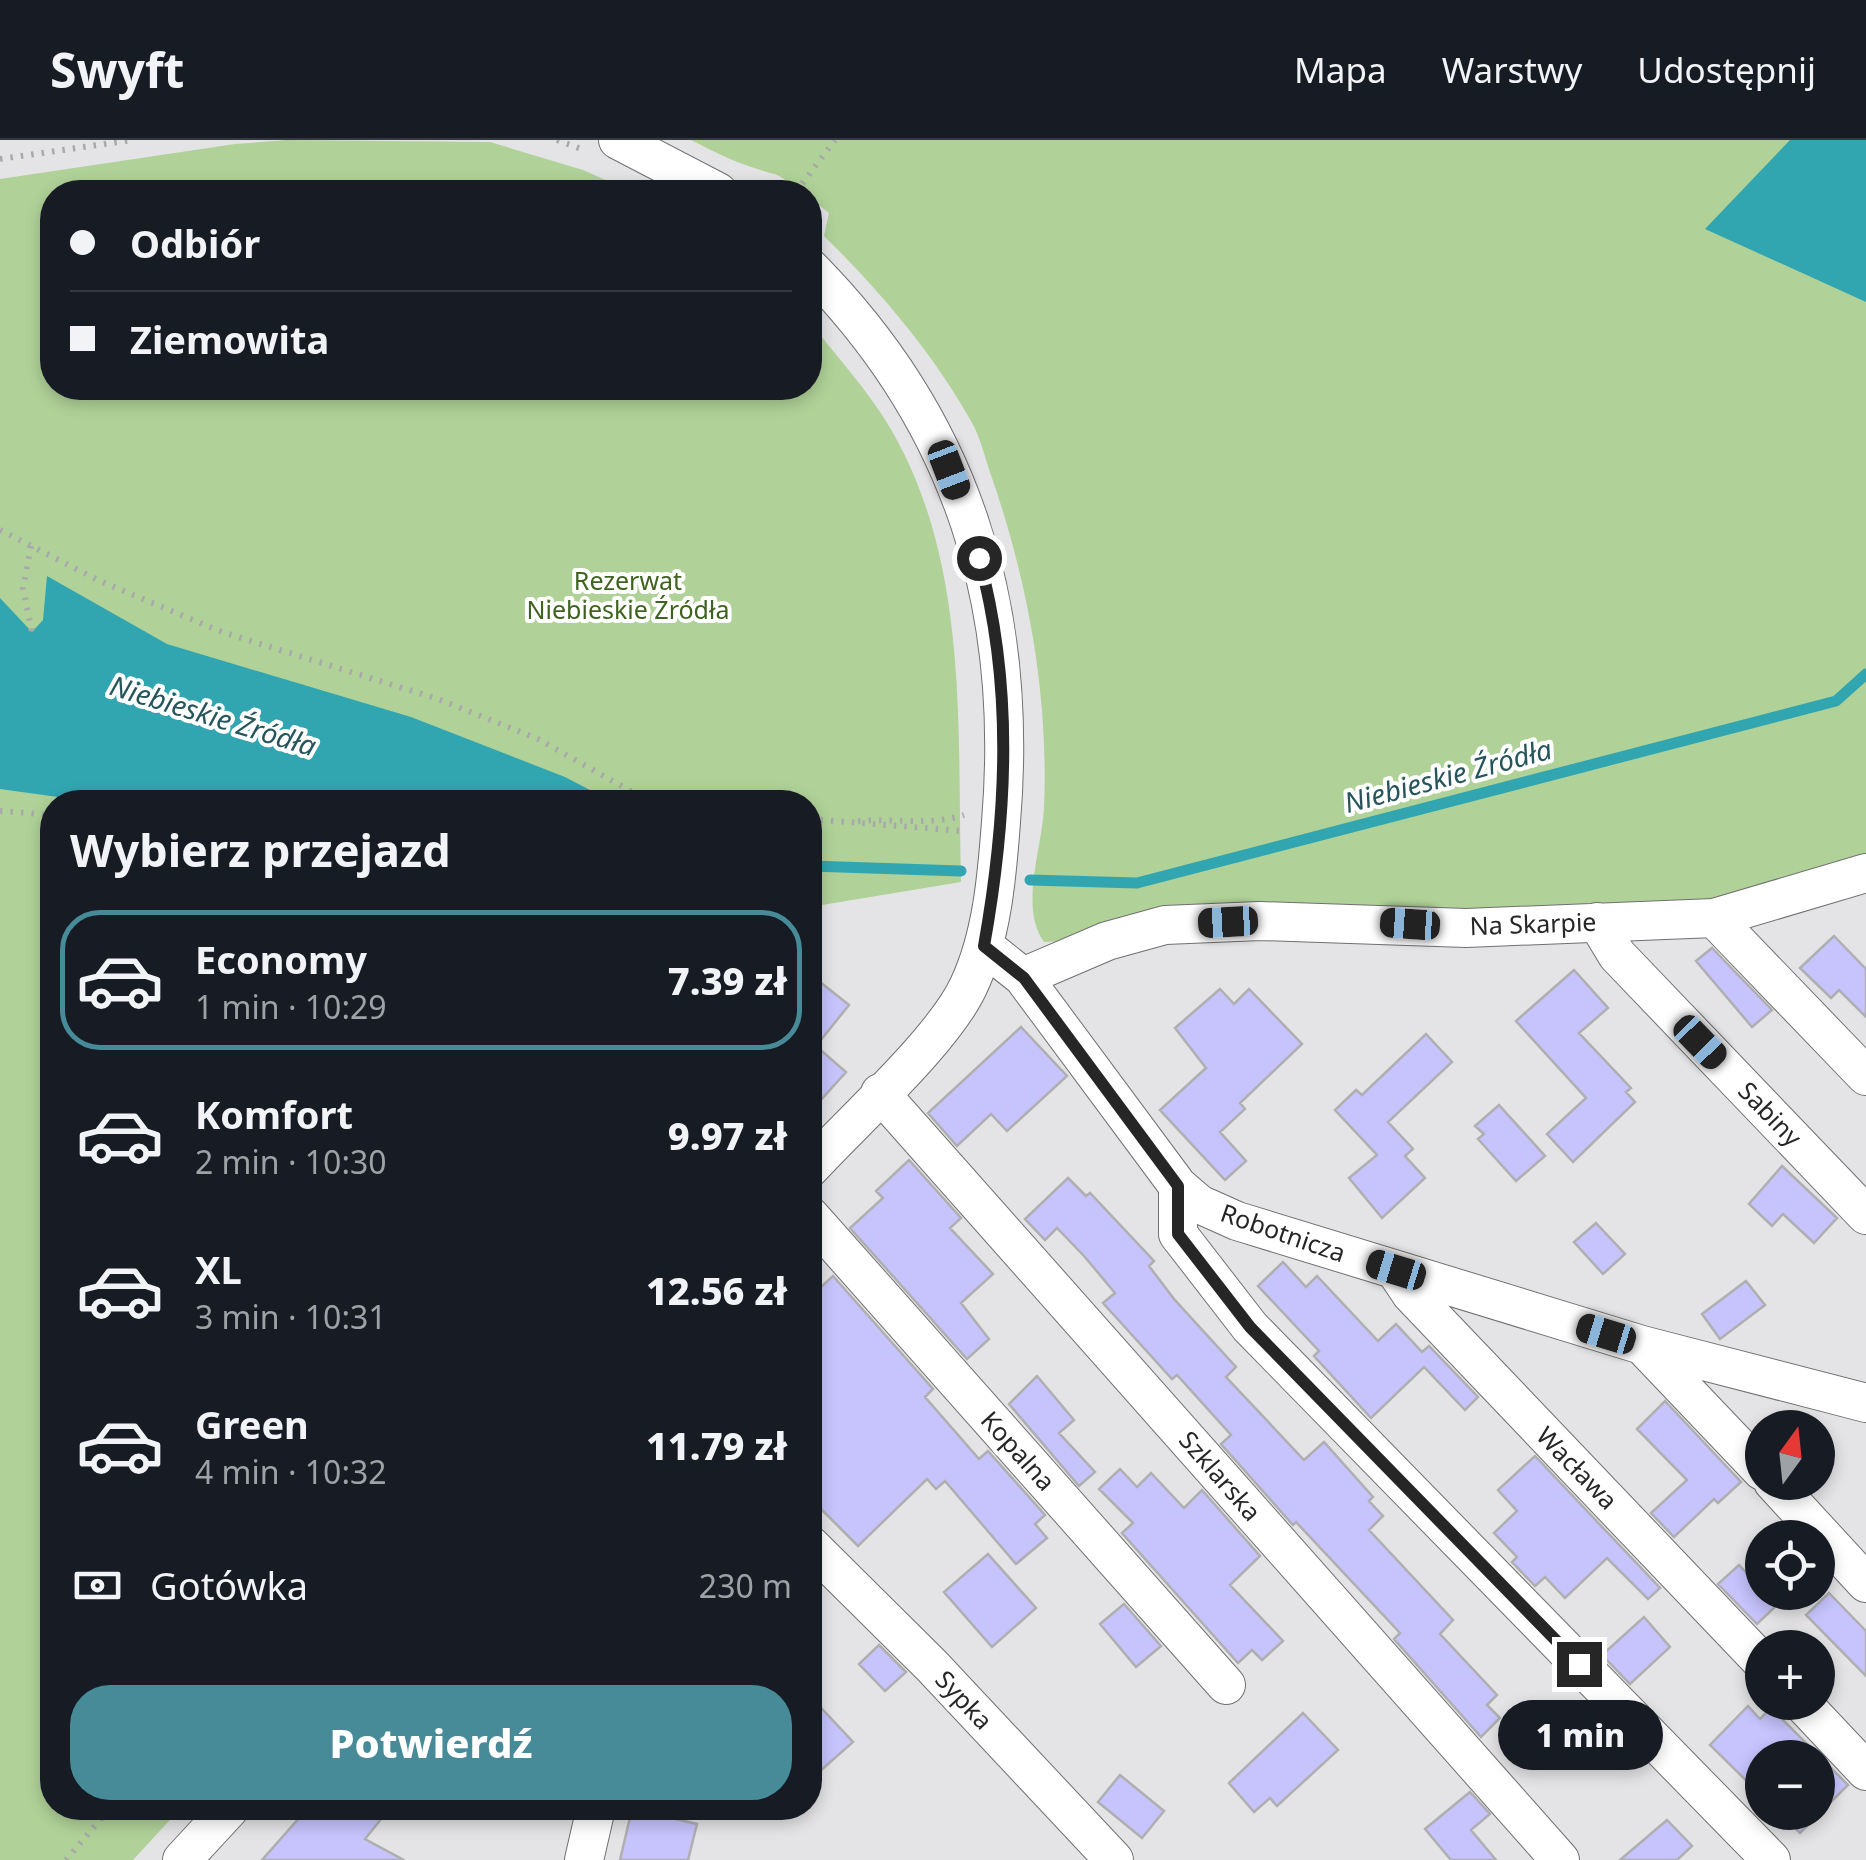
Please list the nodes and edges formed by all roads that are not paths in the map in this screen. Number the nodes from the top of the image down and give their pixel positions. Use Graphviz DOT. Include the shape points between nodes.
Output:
graph roads {
  1 [pos="618,140"];
  2 [pos="695,180"];
  3 [pos="822,281"];
  4 [pos="1866,872"];
  5 [pos="1714,918"];
  6 [pos="1596,922"];
  7 [pos="984,946"];
  8 [pos="1024,978"];
  9 [pos="1866,1076"];
  10 [pos="880,1093"];
  11 [pos="822,1155"];
  12 [pos="1178,1186"];
  13 [pos="1866,1215"];
  14 [pos="822,1230"];
  15 [pos="1396,1270"];
  16 [pos="1642,1345"];
  17 [pos="1866,1404"];
  18 [pos="1745,1453"];
  19 [pos="1790,1500"];
  20 [pos="822,1557"];
  21 [pos="1866,1583"];
  22 [pos="1745,1644"];
  23 [pos="1226,1685"];
  24 [pos="1818,1720"];
  25 [pos="1866,1770"];
  26 [pos="219,1820"];
  27 [pos="593,1820"];
  28 [pos="182,1860"];
  29 [pos="584,1860"];
  30 [pos="1114,1860"];
  31 [pos="1560,1860"];
  32 [pos="1771,1860"];
  1 -- 2 [label="street"];
  3 -- 7 [label="street" via="868,330 919,404 971,526 988,589 999,653 1004,794"];
  4 -- 5 [label="street, Na Skarpie"];
  5 -- 6 [label="street, Na Skarpie"];
  5 -- 9 [label="street"];
  6 -- 8 [label="street, Na Skarpie" via="1466,928 1165,925 1108,941"];
  6 -- 13 [label="street, Sabiny" via="1618,955"];
  7 -- 8 [label="street, Robotnicza"];
  7 -- 10 [label="street" via="948,1020"];
  8 -- 12 [label="street, Robotnicza"];
  10 -- 11 [label="street"];
  10 -- 31 [label="street, Szklarska"];
  12 -- 15 [label="street, Robotnicza" via="1238,1221"];
  12 -- 32 [label="street" via="1178,1234 1250,1327"];
  14 -- 23 [label="street, Kopalna"];
  15 -- 16 [label="street, Robotnicza"];
  15 -- 22 [label="street, Wacława" via="1411,1294"];
  16 -- 17 [label="street, Robotnicza"];
  16 -- 18 [label="street"];
  19 -- 21 [label="street"];
  20 -- 30 [label="street, Sypka"];
  24 -- 25 [label="street"];
  26 -- 28 [label="street"];
  27 -- 29 [label="street"];
}
